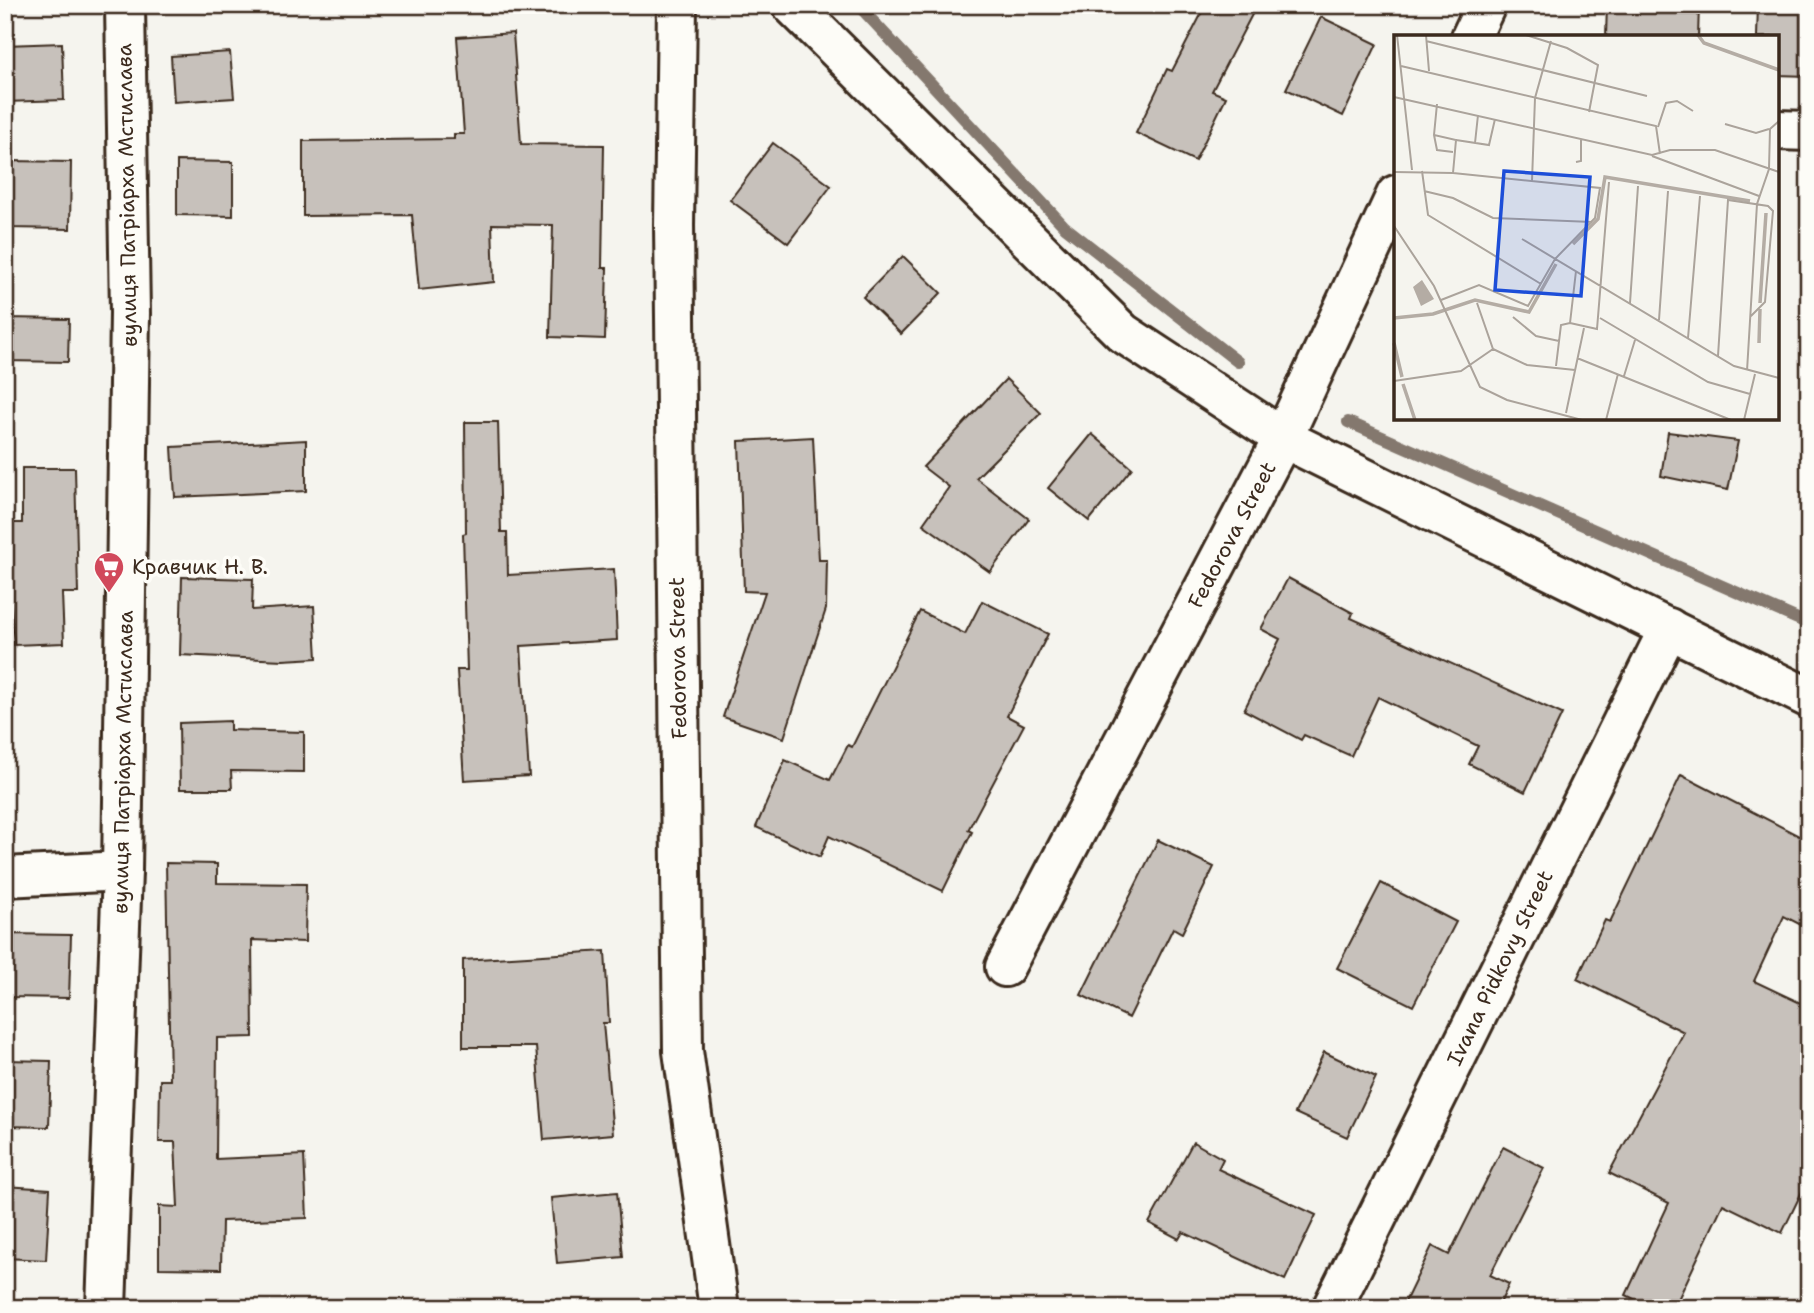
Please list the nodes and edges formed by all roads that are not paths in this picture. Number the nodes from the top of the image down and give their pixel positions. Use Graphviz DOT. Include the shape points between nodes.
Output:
graph roads {
  1 [pos="125,5"];
  2 [pos="677,5"];
  3 [pos="792,5"];
  4 [pos="1486,5"];
  5 [pos="1472,35"];
  6 [pos="1779,130"];
  7 [pos="1809,131"];
  8 [pos="1394,199"];
  9 [pos="1283,439"];
  10 [pos="1669,628"];
  11 [pos="1809,698"];
  12 [pos="122,871"];
  13 [pos="5,877"];
  14 [pos="1005,967"];
  15 [pos="106,1308"];
  16 [pos="719,1308"];
  17 [pos="1332,1308"];
  1 -- 12 [label="street, вулиця Патріарха Мстислава" via="130,313"];
  2 -- 16 [label="street, Fedorova Street" via="674,238 683,1051"];
  3 -- 9 [label="street" via="1122,333"];
  4 -- 5 [label="street"];
  6 -- 7 [label="street"];
  8 -- 9 [label="street, Fedorova Street"];
  9 -- 10 [label="street"];
  9 -- 14 [label="street, Fedorova Street"];
  10 -- 11 [label="street"];
  10 -- 17 [label="street, Ivana Pidkovy Street"];
  12 -- 13 [label="street"];
  12 -- 15 [label="street, вулиця Патріарха Мстислава"];
}
